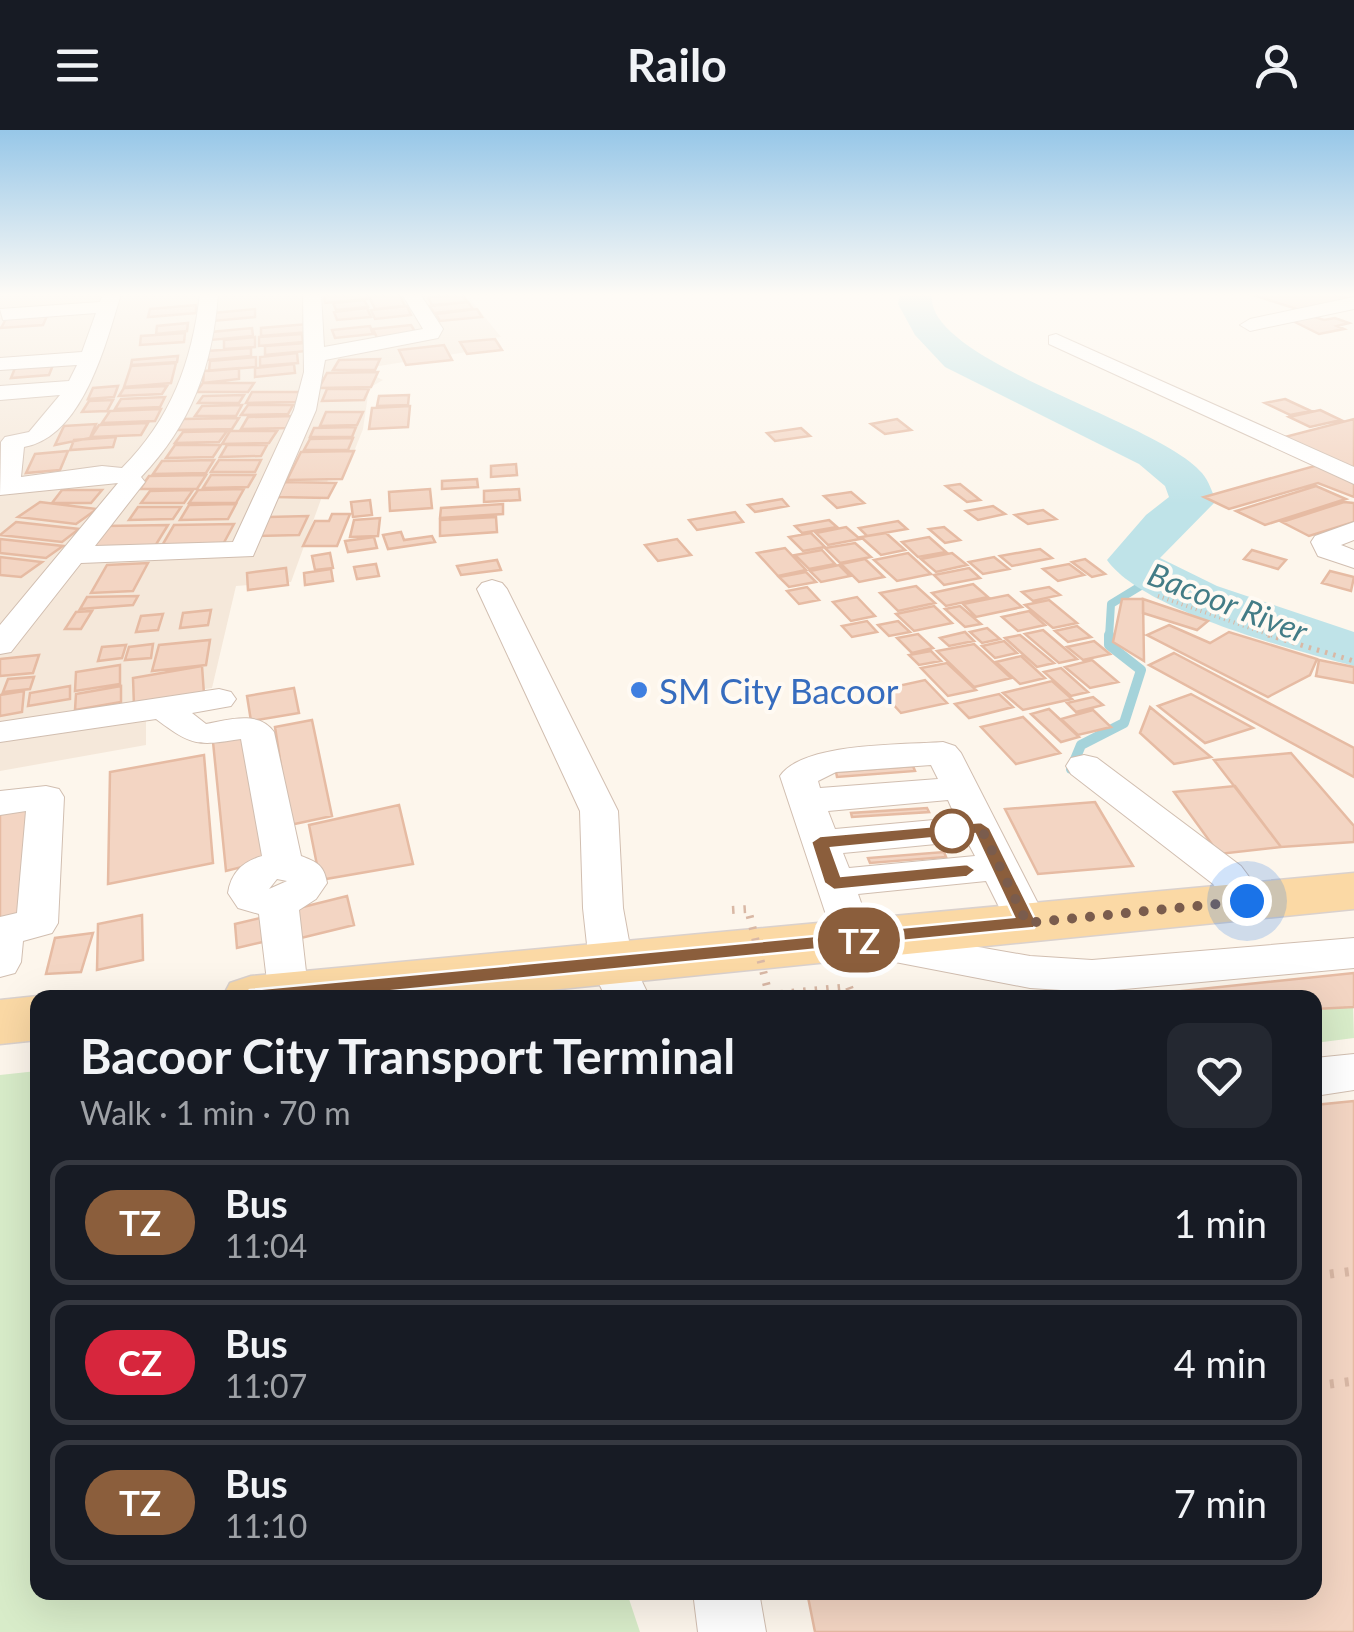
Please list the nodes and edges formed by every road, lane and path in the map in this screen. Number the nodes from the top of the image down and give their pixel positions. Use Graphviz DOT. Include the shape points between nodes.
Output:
graph roads {
  1 [pos="90,364"];
  2 [pos="199,364"];
  3 [pos="316,364"];
  4 [pos="1109,364"];
  5 [pos="80,387"];
  6 [pos="0,393"];
  7 [pos="7,442"];
  8 [pos="128,476"];
  9 [pos="1354,476"];
  10 [pos="3,487"];
  11 [pos="1354,530"];
  12 [pos="72,555"];
  13 [pos="1354,560"];
  14 [pos="492,589"];
  15 [pos="1158,596"];
  16 [pos="0,645"];
  17 [pos="1354,661"];
  18 [pos="219,699"];
  19 [pos="164,708"];
  20 [pos="0,732"];
  21 [pos="1084,766"];
  22 [pos="0,803"];
  23 [pos="981,828"];
  24 [pos="820,842"];
  25 [pos="1000,867"];
  26 [pos="834,883"];
  27 [pos="1354,891"];
  28 [pos="1247,901"];
  29 [pos="732,910"];
  30 [pos="1027,923"];
  31 [pos="853,940"];
  32 [pos="1354,953"];
  33 [pos="0,962"];
  34 [pos="620,980"];
  35 [pos="271,990"];
  36 [pos="401,990"];
  37 [pos="769,990"];
  38 [pos="814,990"];
  39 [pos="851,990"];
  40 [pos="30,1019"];
  41 [pos="0,1022"];
  42 [pos="1354,1072"];
  43 [pos="1322,1075"];
  44 [pos="1354,1271"];
  45 [pos="1322,1275"];
  46 [pos="1354,1381"];
  47 [pos="1322,1385"];
  48 [pos="727,1600"];
  49 [pos="732,1632"];
  1 -- 5 [label="street"];
  2 -- 8 [label="street" via="191,392"];
  3 -- 12 [label="street" via="305,410 243,550"];
  4 -- 9 [label="street"];
  5 -- 6 [label="street"];
  5 -- 7 [label="street" via="38,438"];
  7 -- 10 [label="street"];
  8 -- 10 [label="street"];
  8 -- 12 [label="street" via="132,482"];
  11 -- 13 [label="street" via="1325,542 1328,550"];
  12 -- 16 [label="street"];
  14 -- 34 [label="street" via="599,811 603,908"];
  15 -- 17 [label="path"];
  18 -- 19 [label="street"];
  19 -- 20 [label="street"];
  19 -- 35 [label="street" via="198,735 256,732 281,884"];
  21 -- 28 [label="street" via="1227,876"];
  22 -- 33 [label="street" via="46,797 37,923 4,931"];
  23 -- 24 [label="street"];
  23 -- 24 [label="street" via="960,788 806,801"];
  23 -- 25 [label="street"];
  24 -- 26 [label="street"];
  25 -- 26 [label="street"];
  25 -- 30 [label="street"];
  26 -- 31 [label="street"];
  27 -- 28 [label="main road"];
  28 -- 30 [label="main road"];
  29 -- 37 [label="path, bridge" via="748,908"];
  30 -- 31 [label="main road"];
  31 -- 32 [label="street" via="1030,972 1092,976"];
  31 -- 34 [label="main road"];
  34 -- 36 [label="main road"];
  38 -- 39 [label="path"];
  40 -- 41 [label="main road"];
  42 -- 43 [label="street"];
  44 -- 45 [label="path"];
  46 -- 47 [label="path"];
  48 -- 49 [label="street"];
}
